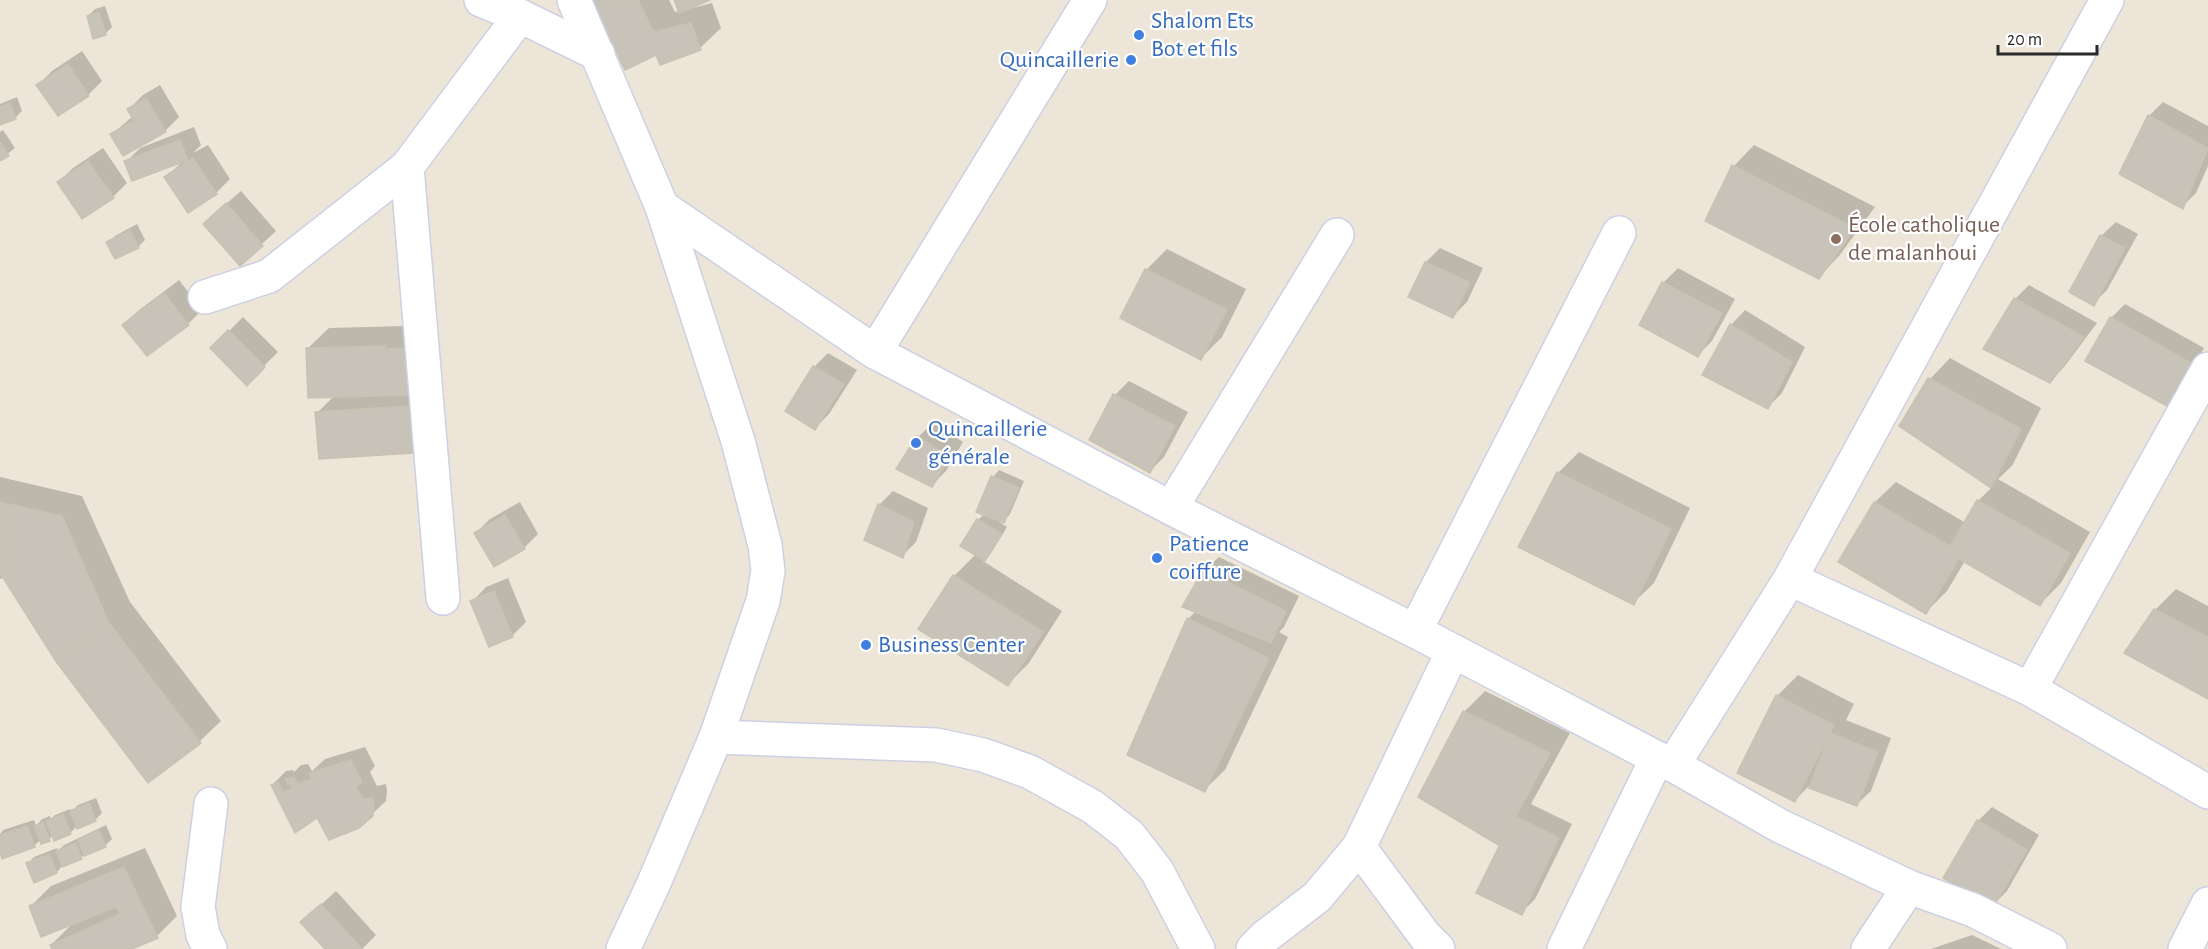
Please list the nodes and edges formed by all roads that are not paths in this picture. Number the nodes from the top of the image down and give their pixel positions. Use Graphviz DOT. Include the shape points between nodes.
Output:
graph roads {
  1 [pos="481,0"];
  2 [pos="574,0"];
  3 [pos="1090,0"];
  4 [pos="2107,0"];
  5 [pos="520,16"];
  6 [pos="598,54"];
  7 [pos="407,167"];
  8 [pos="662,207"];
  9 [pos="1619,233"];
  10 [pos="1337,235"];
  11 [pos="205,297"];
  12 [pos="875,352"];
  13 [pos="2208,369"];
  14 [pos="1171,508"];
  15 [pos="1790,579"];
  16 [pos="442,598"];
  17 [pos="1415,631"];
  18 [pos="1453,651"];
  19 [pos="2030,689"];
  20 [pos="716,737"];
  21 [pos="1665,762"];
  22 [pos="2208,792"];
  23 [pos="211,804"];
  24 [pos="1359,847"];
  25 [pos="1908,887"];
  26 [pos="2208,904"];
  27 [pos="210,949"];
  28 [pos="622,949"];
  29 [pos="1198,949"];
  30 [pos="1252,949"];
  31 [pos="1438,949"];
  32 [pos="1564,949"];
  33 [pos="1868,949"];
  34 [pos="2050,949"];
  35 [pos="2185,949"];
  1 -- 5 [label="street"];
  2 -- 6 [label="street"];
  3 -- 12 [label="street"];
  4 -- 15 [label="street"];
  5 -- 6 [label="street"];
  5 -- 7 [label="street"];
  6 -- 8 [label="street"];
  7 -- 11 [label="street" via="269,276"];
  7 -- 16 [label="street"];
  8 -- 12 [label="street"];
  8 -- 20 [label="street" via="738,441 768,571 763,601"];
  9 -- 17 [label="street"];
  10 -- 14 [label="street"];
  12 -- 14 [label="street"];
  13 -- 19 [label="street"];
  14 -- 17 [label="street"];
  15 -- 19 [label="street"];
  15 -- 21 [label="street"];
  17 -- 18 [label="street"];
  18 -- 21 [label="street"];
  18 -- 24 [label="street"];
  19 -- 22 [label="street"];
  20 -- 28 [label="street"];
  20 -- 29 [label="street" via="936,746 983,755 1030,772 1093,807 1129,835 1157,871"];
  21 -- 25 [label="street" via="1780,826"];
  21 -- 32 [label="street"];
  23 -- 27 [label="street" via="198,907"];
  24 -- 30 [label="street" via="1317,897"];
  24 -- 31 [label="street"];
  25 -- 33 [label="street"];
  25 -- 34 [label="street" via="1973,910"];
  26 -- 35 [label="street"];
}
